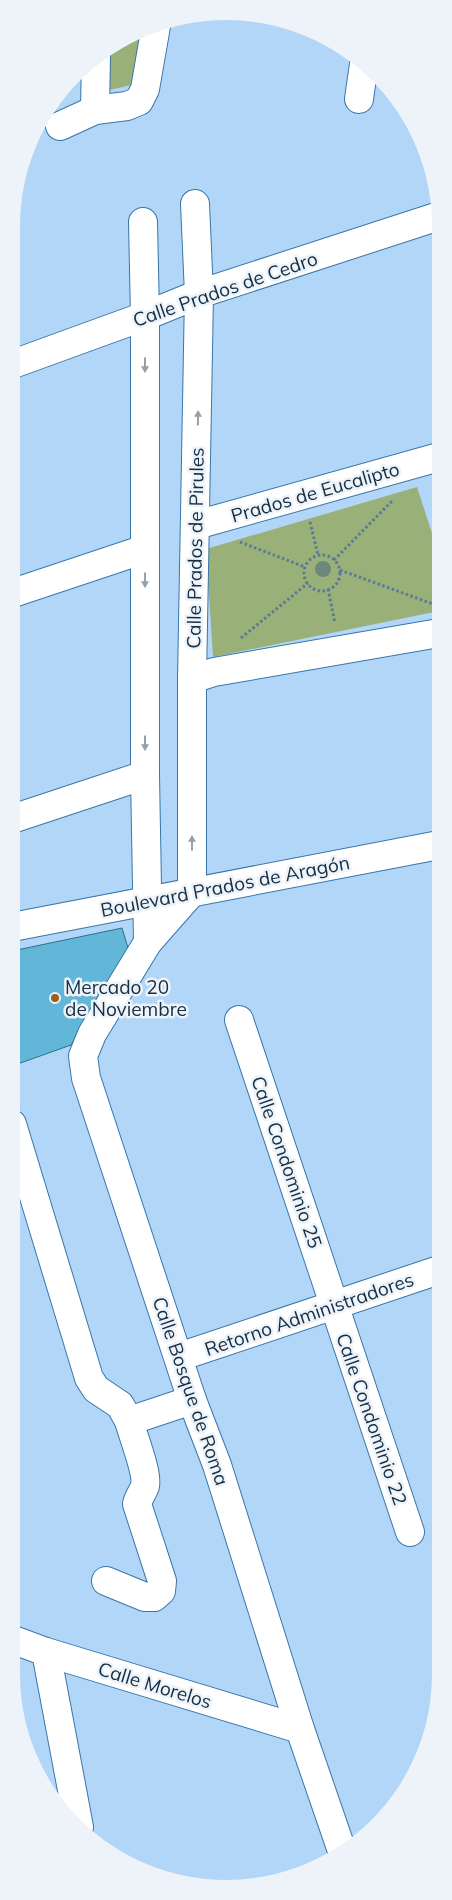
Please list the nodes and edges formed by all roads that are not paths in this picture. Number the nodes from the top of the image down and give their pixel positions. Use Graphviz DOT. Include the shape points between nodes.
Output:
graph roads {
  1 [pos="155,33"];
  2 [pos="96,67"];
  3 [pos="363,72"];
  4 [pos="359,99"];
  5 [pos="96,110"];
  6 [pos="60,126"];
  7 [pos="195,204"];
  8 [pos="432,218"];
  9 [pos="142,222"];
  10 [pos="199,294"];
  11 [pos="145,316"];
  12 [pos="20,361"];
  13 [pos="432,463"];
  14 [pos="196,525"];
  15 [pos="145,550"];
  16 [pos="20,591"];
  17 [pos="432,634"];
  18 [pos="192,679"];
  19 [pos="145,775"];
  20 [pos="20,816"];
  21 [pos="432,846"];
  22 [pos="192,892"];
  23 [pos="148,900"];
  24 [pos="20,925"];
  25 [pos="148,942"];
  26 [pos="239,1020"];
  27 [pos="20,1150"];
  28 [pos="432,1272"];
  29 [pos="333,1305"];
  30 [pos="179,1358"];
  31 [pos="192,1400"];
  32 [pos="129,1421"];
  33 [pos="410,1532"];
  34 [pos="106,1581"];
  35 [pos="20,1642"];
  36 [pos="46,1652"];
  37 [pos="300,1729"];
  38 [pos="77,1817"];
  39 [pos="340,1845"];
  1 -- 5 [label="street" via="143,96 133,104"];
  2 -- 5 [label="street"];
  3 -- 4 [label="street"];
  5 -- 6 [label="street"];
  7 -- 10 [label="street, Calle Prados de Pirules"];
  8 -- 10 [label="street, Calle Prados de Cedro"];
  9 -- 11 [label="street"];
  10 -- 11 [label="street, Calle Prados de Cedro"];
  14 -- 10 [label="street, Calle Prados de Pirules, one-way"];
  11 -- 12 [label="street, Calle Prados de Cedro"];
  11 -- 15 [label="street, one-way"];
  13 -- 14 [label="street, Prados de Eucalipto"];
  14 -- 18 [label="street, Calle Prados de Pirules"];
  15 -- 16 [label="street"];
  15 -- 19 [label="street, one-way"];
  17 -- 18 [label="street" via="214,672"];
  22 -- 18 [label="street, Calle Prados de Pirules, one-way"];
  19 -- 20 [label="street"];
  19 -- 23 [label="street"];
  21 -- 22 [label="street, Boulevard Prados de Aragón"];
  22 -- 23 [label="street, Boulevard Prados de Aragón"];
  22 -- 25 [label="street, Calle Bosque de Roma"];
  23 -- 24 [label="street, Boulevard Prados de Aragón"];
  23 -- 25 [label="street"];
  25 -- 30 [label="street, Calle Bosque de Roma" via="92,1034 83,1056 86,1078"];
  26 -- 29 [label="street, Calle Condominio 25"];
  27 -- 32 [label="street" via="89,1378 96,1389 120,1405"];
  28 -- 29 [label="street, Retorno Administradores"];
  29 -- 30 [label="street, Retorno Administradores"];
  29 -- 33 [label="street, Calle Condominio 22"];
  30 -- 31 [label="street, Calle Bosque de Roma"];
  31 -- 32 [label="street"];
  31 -- 37 [label="street, Calle Bosque de Roma" via="217,1465"];
  32 -- 34 [label="street" via="145,1476 145,1487 137,1504 162,1582 161,1591 154,1597 145,1597"];
  35 -- 36 [label="street, Calle Morelos"];
  36 -- 37 [label="street, Calle Morelos"];
  36 -- 38 [label="street"];
  37 -- 39 [label="street, Calle Bosque de Roma"];
}
